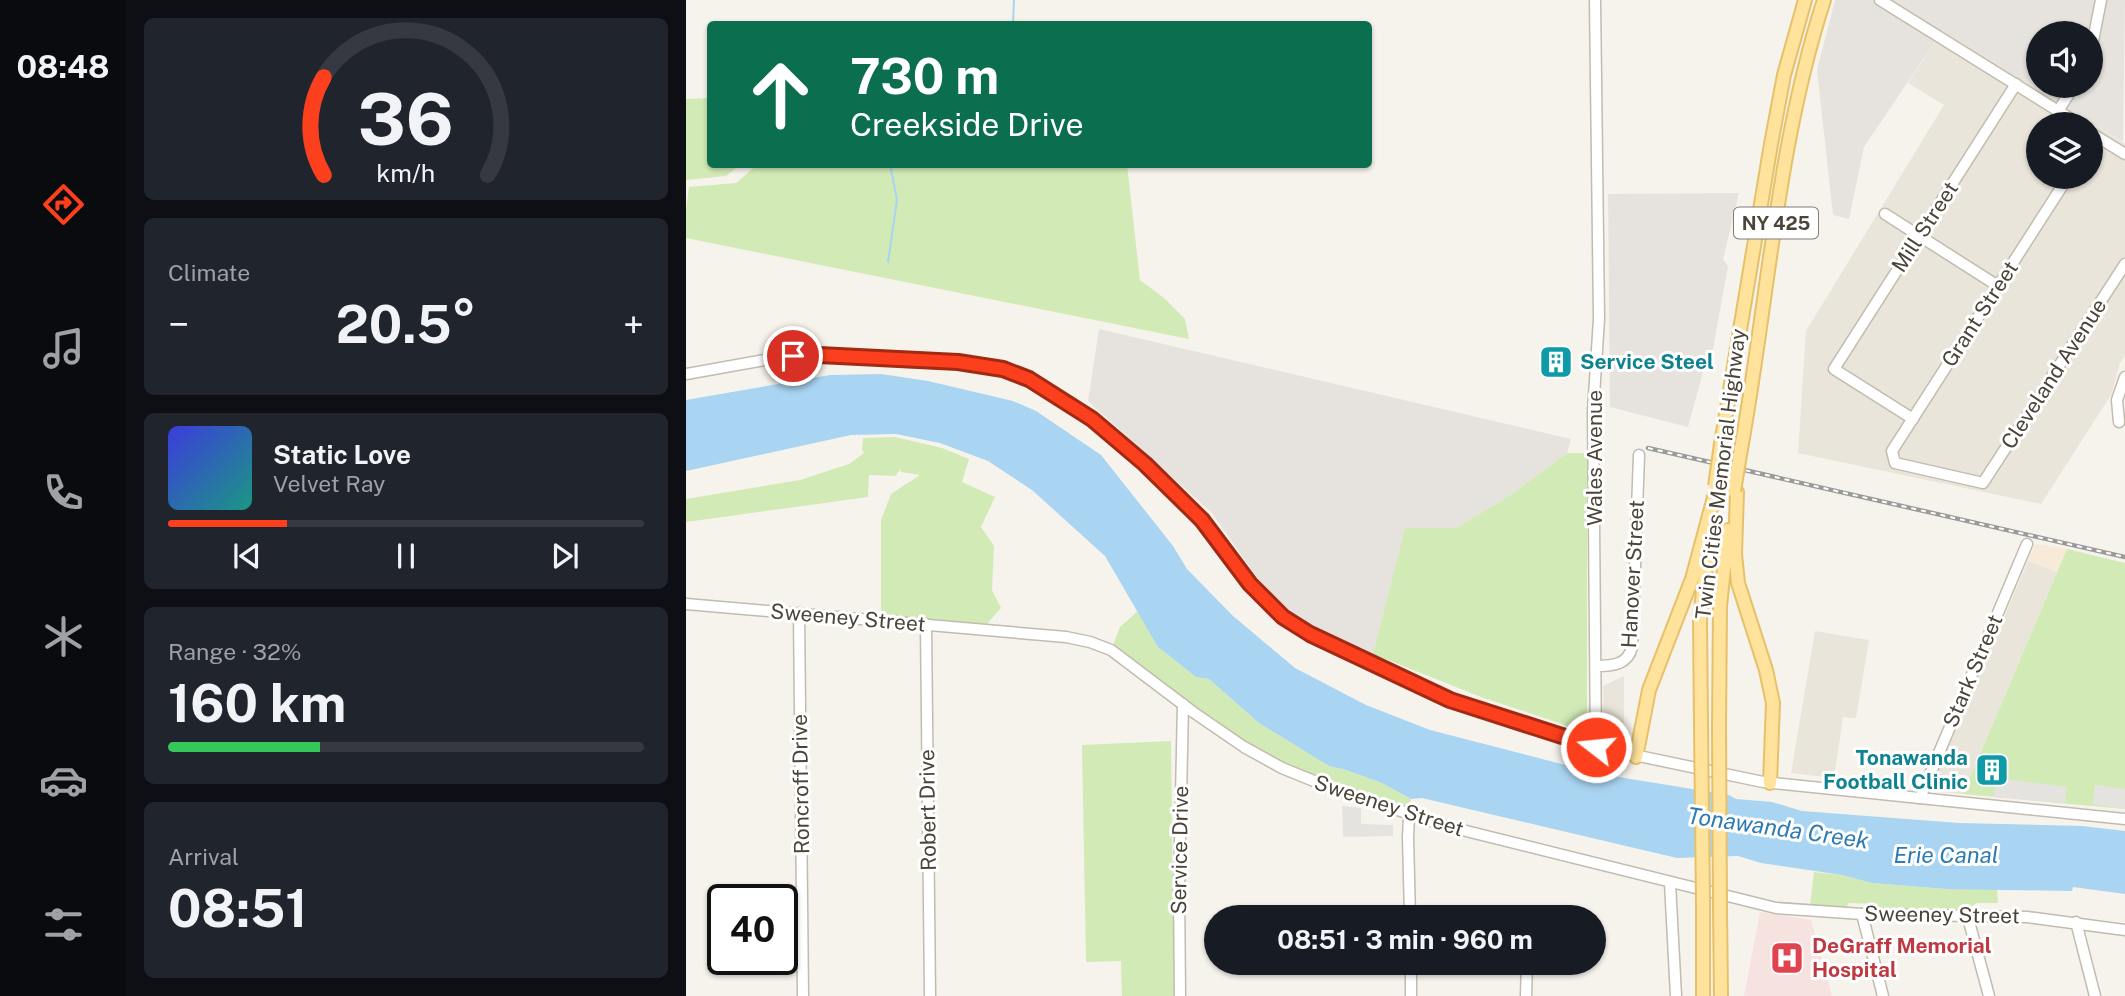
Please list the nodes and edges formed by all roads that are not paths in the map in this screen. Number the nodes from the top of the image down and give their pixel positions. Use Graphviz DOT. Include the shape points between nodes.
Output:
graph roads {
  1 [pos="1595,0"];
  2 [pos="1805,0"];
  3 [pos="1824,0"];
  4 [pos="1880,0"];
  5 [pos="2101,0"];
  6 [pos="2097,21"];
  7 [pos="2017,84"];
  8 [pos="2066,98"];
  9 [pos="2058,111"];
  10 [pos="2103,142"];
  11 [pos="2125,154"];
  12 [pos="2060,189"];
  13 [pos="1885,214"];
  14 [pos="1919,236"];
  15 [pos="2125,264"];
  16 [pos="1998,286"];
  17 [pos="686,374"];
  18 [pos="2125,377"];
  19 [pos="1913,419"];
  20 [pos="2119,422"];
  21 [pos="1892,451"];
  22 [pos="1639,455"];
  23 [pos="1736,491"];
  24 [pos="1715,492"];
  25 [pos="2027,544"];
  26 [pos="686,604"];
  27 [pos="799,613"];
  28 [pos="926,624"];
  29 [pos="1596,666"];
  30 [pos="1183,704"];
  31 [pos="1596,747"];
  32 [pos="1636,757"];
  33 [pos="1770,783"];
  34 [pos="1920,798"];
  35 [pos="1409,816"];
  36 [pos="2125,818"];
  37 [pos="1670,883"];
  38 [pos="1410,905"];
  39 [pos="1862,914"];
  40 [pos="1967,914"];
  41 [pos="2076,922"];
  42 [pos="2125,930"];
  43 [pos="1411,975"];
  44 [pos="1527,975"];
  45 [pos="803,996"];
  46 [pos="930,996"];
  47 [pos="1180,996"];
  48 [pos="1411,996"];
  49 [pos="1526,996"];
  50 [pos="1676,996"];
  51 [pos="1703,996"];
  52 [pos="1721,996"];
  53 [pos="1883,996"];
  54 [pos="1989,996"];
  55 [pos="2095,996"];
  1 -- 29 [label="street, Wales Avenue" via="1599,319 1593,411"];
  2 -- 24 [label="main road, Twin Cities Memorial Highway / NY 425, bridge" via="1771,144"];
  3 -- 23 [label="main road, Twin Cities Memorial Highway / NY 425, bridge" via="1807,53 1788,143"];
  4 -- 7 [label="street"];
  5 -- 6 [label="street"];
  7 -- 9 [label="street"];
  7 -- 14 [label="street, Mill Street"];
  8 -- 9 [label="street"];
  10 -- 11 [label="street"];
  12 -- 16 [label="street, Grant Street"];
  13 -- 14 [label="street"];
  14 -- 16 [label="street"];
  14 -- 19 [label="street, Mill Street" via="1833,369"];
  15 -- 21 [label="street, Cleveland Avenue" via="1983,483 1899,465"];
  16 -- 19 [label="street, Grant Street"];
  17 -- 31 [label="street" via="819,355 958,362 1011,372 1076,408 1145,464 1202,520 1250,584 1283,617 1450,700"];
  18 -- 20 [label="street" via="2117,400"];
  19 -- 21 [label="street, Grant Street"];
  22 -- 29 [label="street, Hanover Street" via="1632,647 1622,662"];
  23 -- 33 [label="main road" via="1738,583 1773,703"];
  23 -- 52 [label="main road, Twin Cities Memorial Highway, bridge" via="1721,579"];
  24 -- 32 [label="main road" via="1689,587 1649,690"];
  24 -- 51 [label="main road, Twin Cities Memorial Highway / NY 425, bridge" via="1702,598"];
  25 -- 34 [label="street, Stark Street"];
  26 -- 27 [label="street, Sweeney Street"];
  27 -- 28 [label="street, Sweeney Street"];
  27 -- 45 [label="street, Roncroff Drive"];
  28 -- 30 [label="street, Sweeney Street" via="1090,642 1111,650"];
  28 -- 46 [label="street, Robert Drive"];
  29 -- 31 [label="street, Wales Avenue"];
  30 -- 35 [label="street, Sweeney Street" via="1282,768"];
  30 -- 47 [label="street, Service Drive"];
  31 -- 32 [label="street"];
  32 -- 33 [label="street"];
  33 -- 34 [label="street"];
  34 -- 36 [label="street"];
  35 -- 37 [label="street, Sweeney Street"];
  35 -- 38 [label="street"];
  37 -- 39 [label="street, Sweeney Street" via="1776,908"];
  37 -- 50 [label="street"];
  39 -- 40 [label="street, Sweeney Street"];
  39 -- 53 [label="street"];
  40 -- 41 [label="street, Sweeney Street"];
  40 -- 54 [label="street"];
  41 -- 42 [label="street, Sweeney Street"];
  41 -- 55 [label="street"];
  43 -- 48 [label="street"];
  44 -- 49 [label="street"];
}
